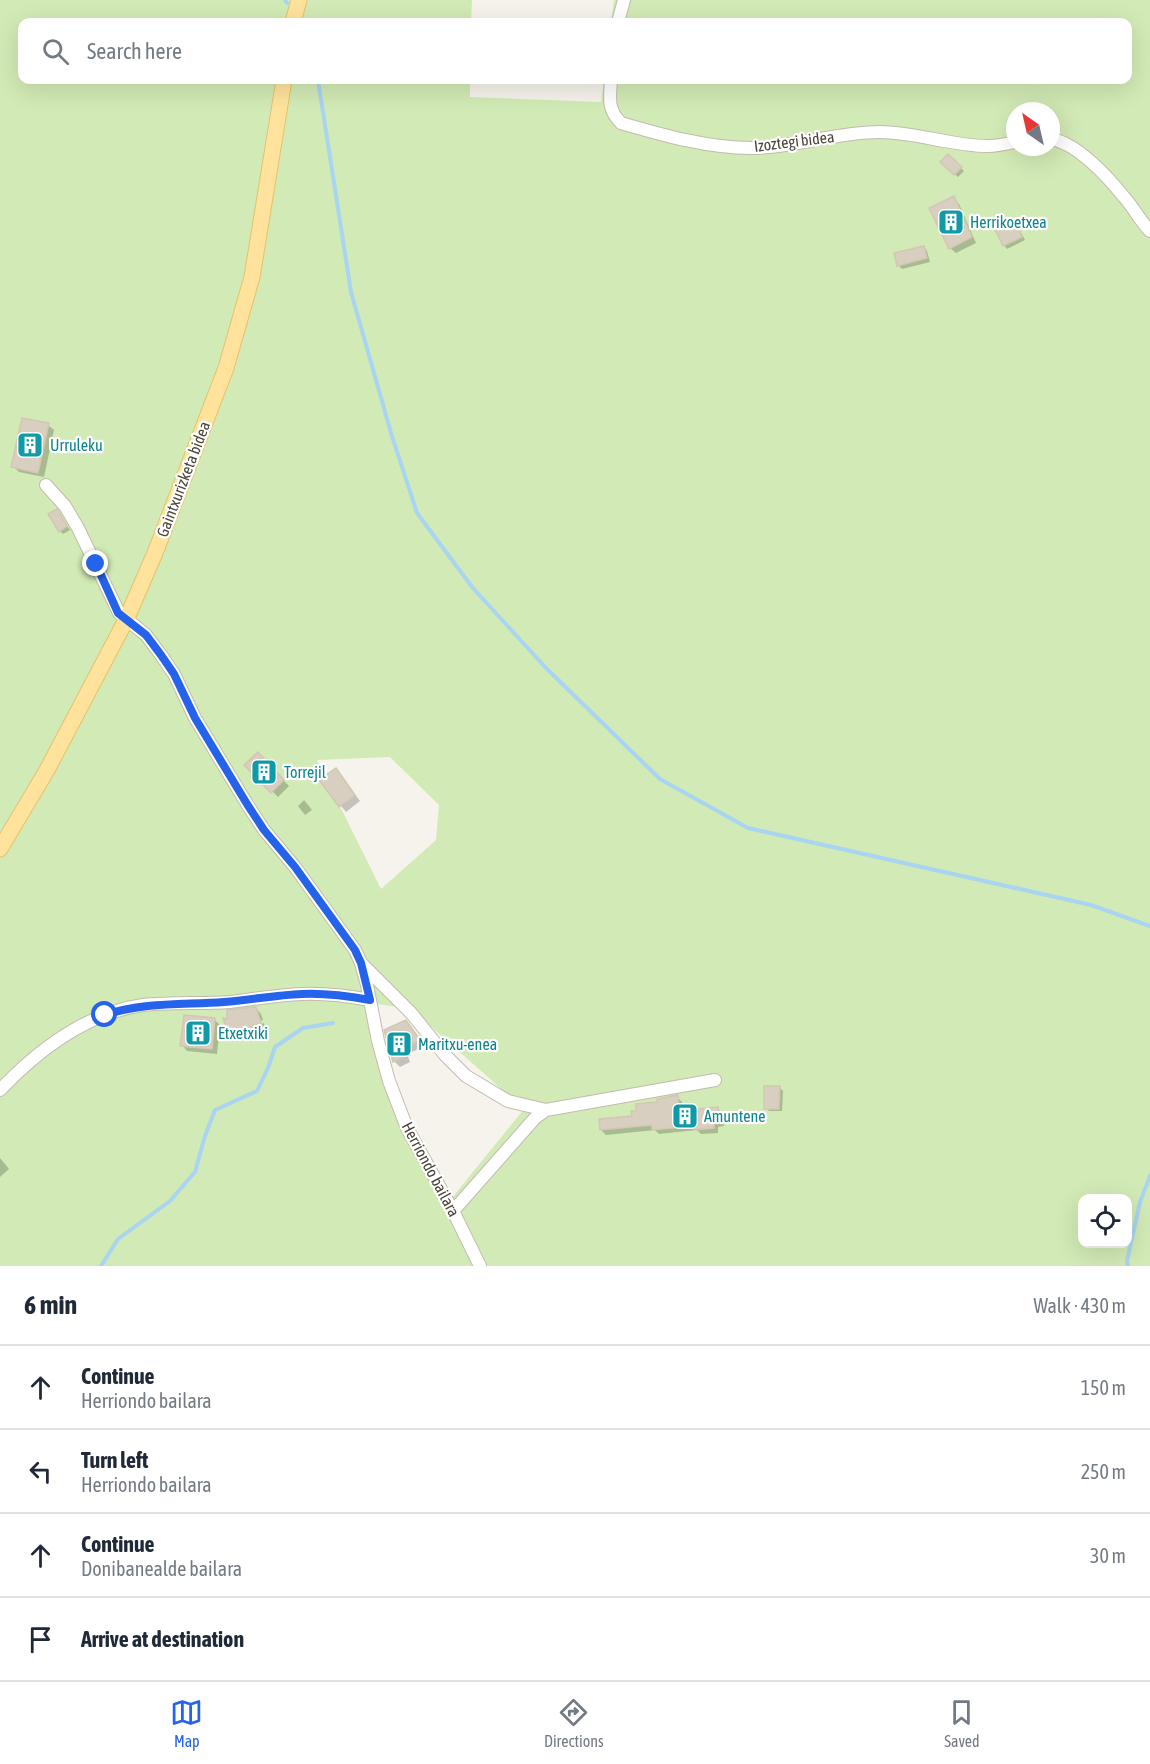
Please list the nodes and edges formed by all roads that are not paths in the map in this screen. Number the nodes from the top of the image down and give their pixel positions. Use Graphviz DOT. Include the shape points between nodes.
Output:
graph roads {
  1 [pos="299,0"];
  2 [pos="624,0"];
  3 [pos="294,18"];
  4 [pos="619,18"];
  5 [pos="283,84"];
  6 [pos="611,84"];
  7 [pos="1060,141"];
  8 [pos="1006,143"];
  9 [pos="1150,231"];
  10 [pos="46,485"];
  11 [pos="126,620"];
  12 [pos="0,849"];
  13 [pos="361,963"];
  14 [pos="370,1000"];
  15 [pos="715,1080"];
  16 [pos="0,1090"];
  17 [pos="546,1110"];
  18 [pos="453,1211"];
  19 [pos="480,1266"];
  1 -- 3 [label="main road"];
  2 -- 4 [label="street"];
  5 -- 11 [label="main road, Gaintxurizketa bidea" via="252,277 226,368"];
  6 -- 8 [label="street, Izoztegi bidea" via="612,114 621,123 698,143 752,148 877,132 987,146"];
  7 -- 9 [label="street" via="1098,169"];
  10 -- 11 [label="street, Herriondo bailara" via="74,521 112,602"];
  11 -- 12 [label="main road, Gaintxurizketa bidea" via="47,770"];
  11 -- 13 [label="street, Herriondo bailara" via="146,635 161,655 247,804"];
  13 -- 14 [label="street, Herriondo bailara"];
  13 -- 17 [label="street" via="466,1076 508,1101"];
  14 -- 16 [label="street" via="303,994 123,1009 57,1040"];
  14 -- 18 [label="street, Herriondo bailara" via="389,1081 407,1128"];
  15 -- 17 [label="street"];
  17 -- 18 [label="street"];
  18 -- 19 [label="street, Herriondo bailara"];
}
